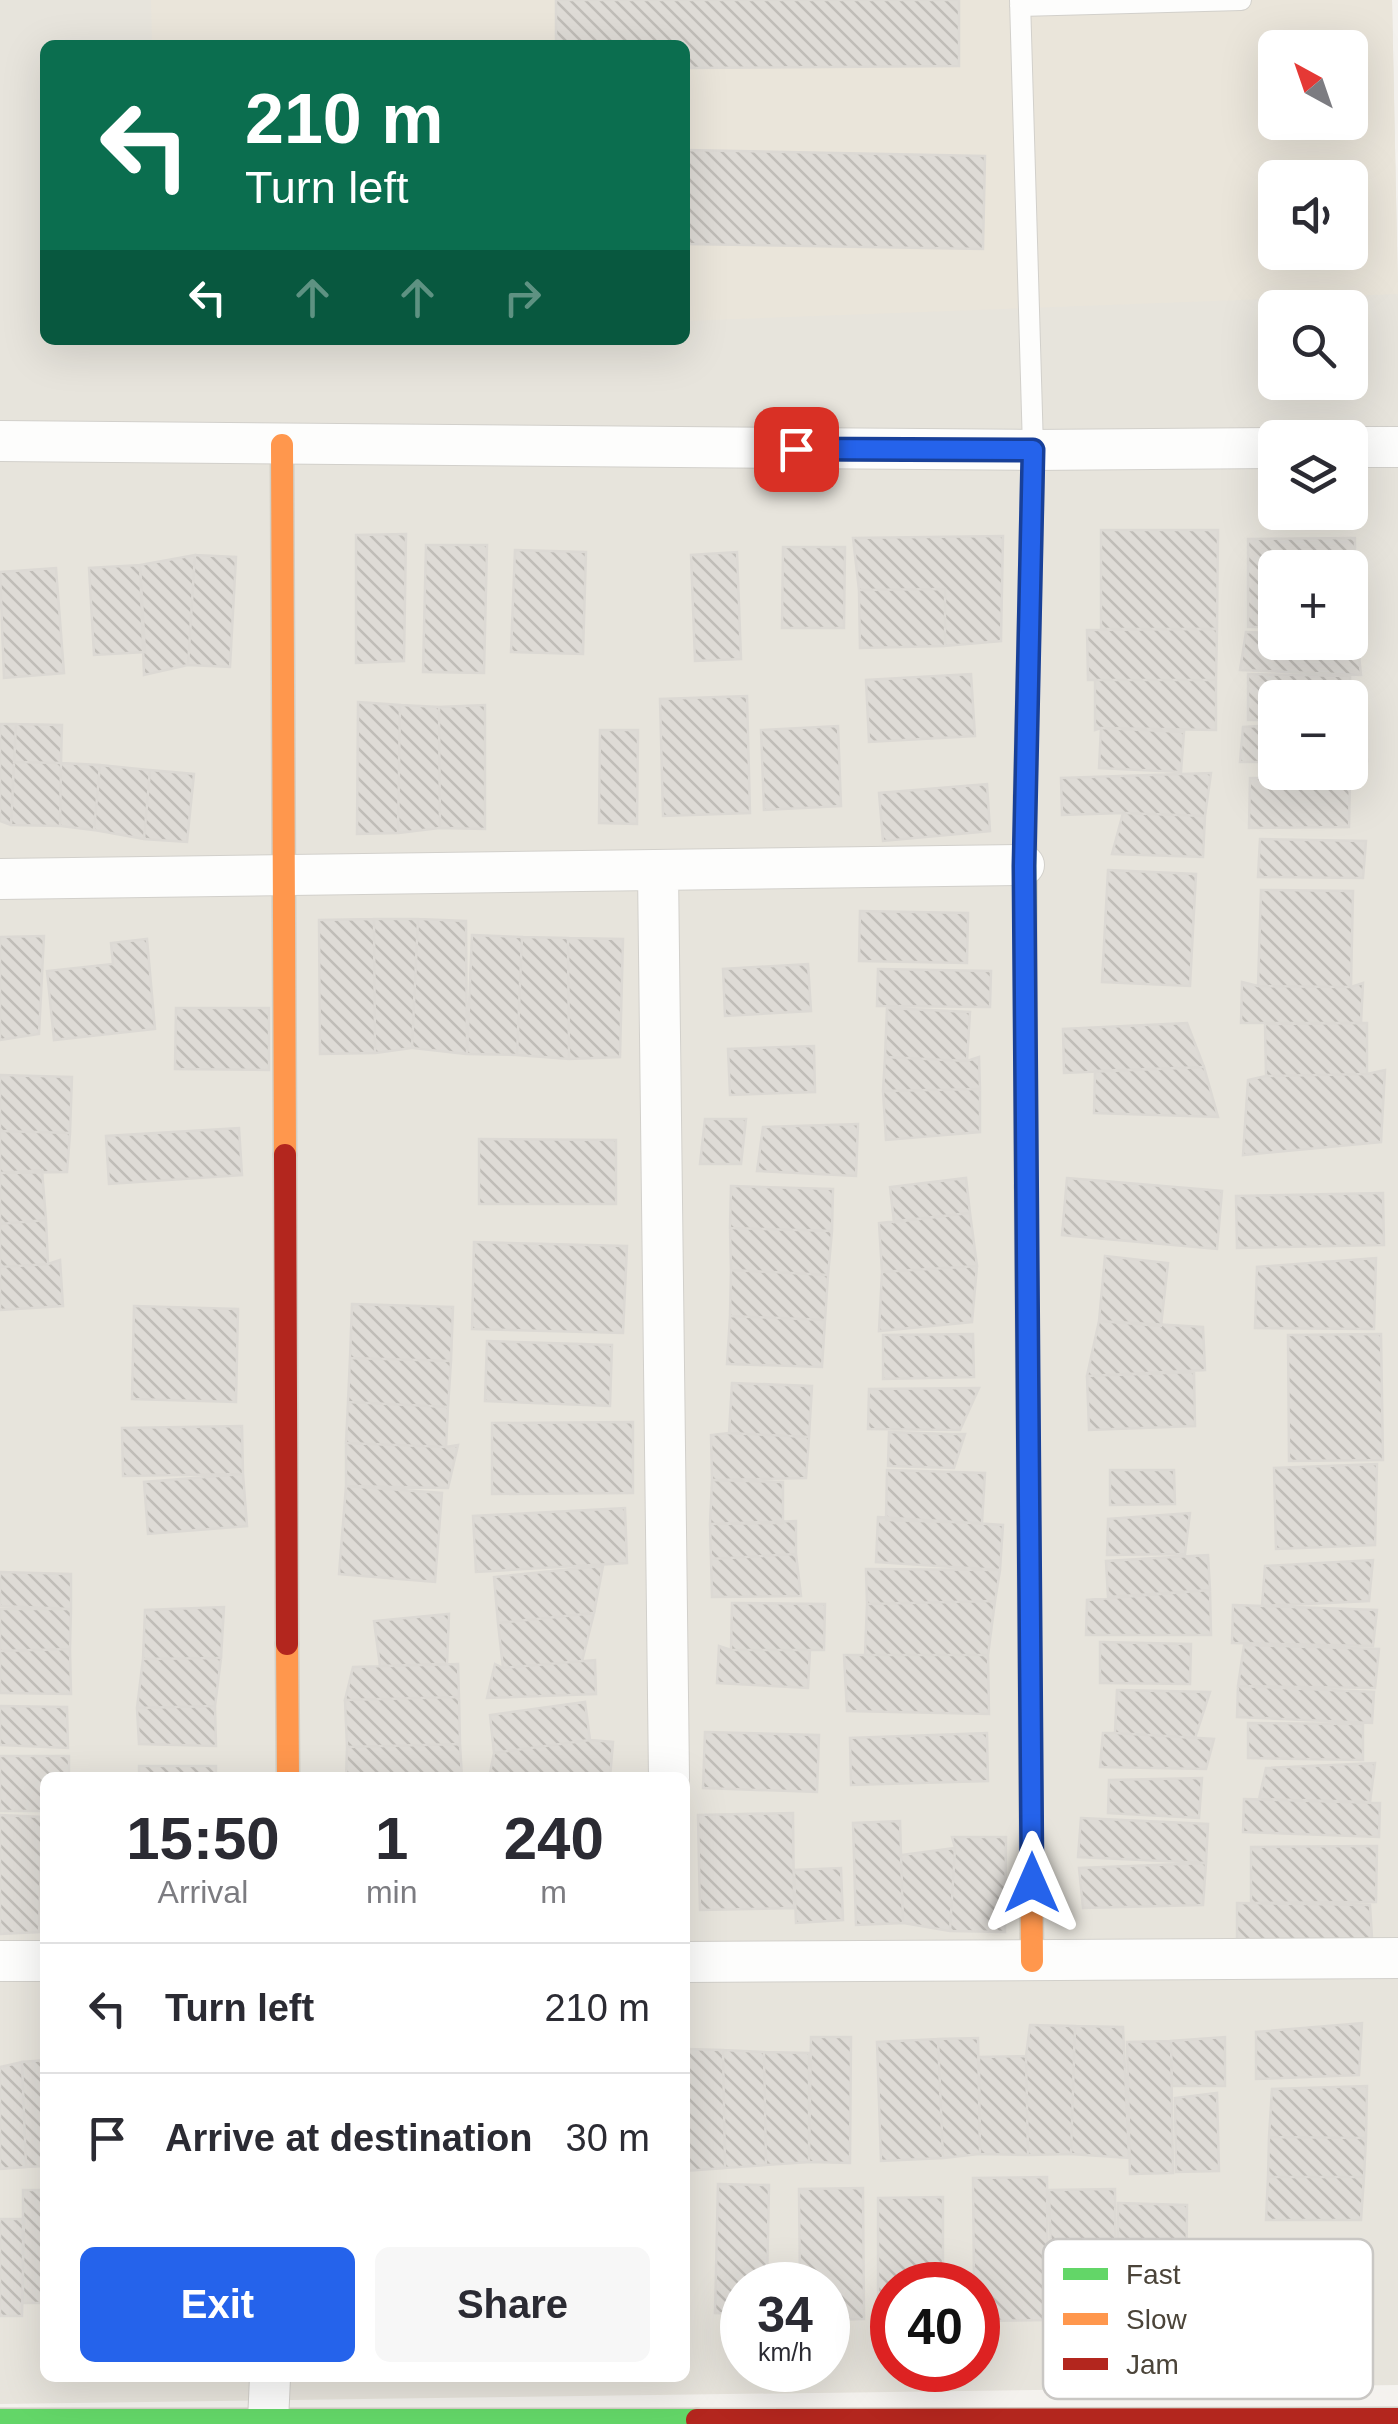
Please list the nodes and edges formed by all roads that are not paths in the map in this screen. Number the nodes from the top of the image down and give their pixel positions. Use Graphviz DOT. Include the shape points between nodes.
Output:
graph roads {
  1 [pos="1242,0"];
  2 [pos="1020,3"];
  3 [pos="0,441"];
  4 [pos="282,446"];
  5 [pos="1398,446"];
  6 [pos="1368,447"];
  7 [pos="1258,448"];
  8 [pos="1033,450"];
  9 [pos="1024,866"];
  10 [pos="658,870"];
  11 [pos="286,875"];
  12 [pos="0,879"];
  13 [pos="288,1772"];
  14 [pos="668,1772"];
  15 [pos="1398,1958"];
  16 [pos="0,1962"];
  17 [pos="40,1962"];
  18 [pos="690,1962"];
  19 [pos="1032,1962"];
  20 [pos="270,2382"];
  21 [pos="1398,2419"];
  22 [pos="0,2420"];
  23 [pos="268,2421"];
  24 [pos="310,2422"];
  1 -- 2 [label="lane"];
  2 -- 8 [label="lane"];
  3 -- 4 [label="street"];
  4 -- 8 [label="street"];
  4 -- 11 [label="street"];
  5 -- 6 [label="street"];
  7 -- 8 [label="street"];
  8 -- 9 [label="street"];
  9 -- 10 [label="street"];
  9 -- 19 [label="street"];
  10 -- 11 [label="street"];
  10 -- 14 [label="street"];
  11 -- 12 [label="street"];
  11 -- 13 [label="street"];
  15 -- 19 [label="street"];
  16 -- 17 [label="street"];
  18 -- 19 [label="street"];
  20 -- 23 [label="street"];
  21 -- 24 [label="street"];
  22 -- 23 [label="street"];
  23 -- 24 [label="street"];
}
